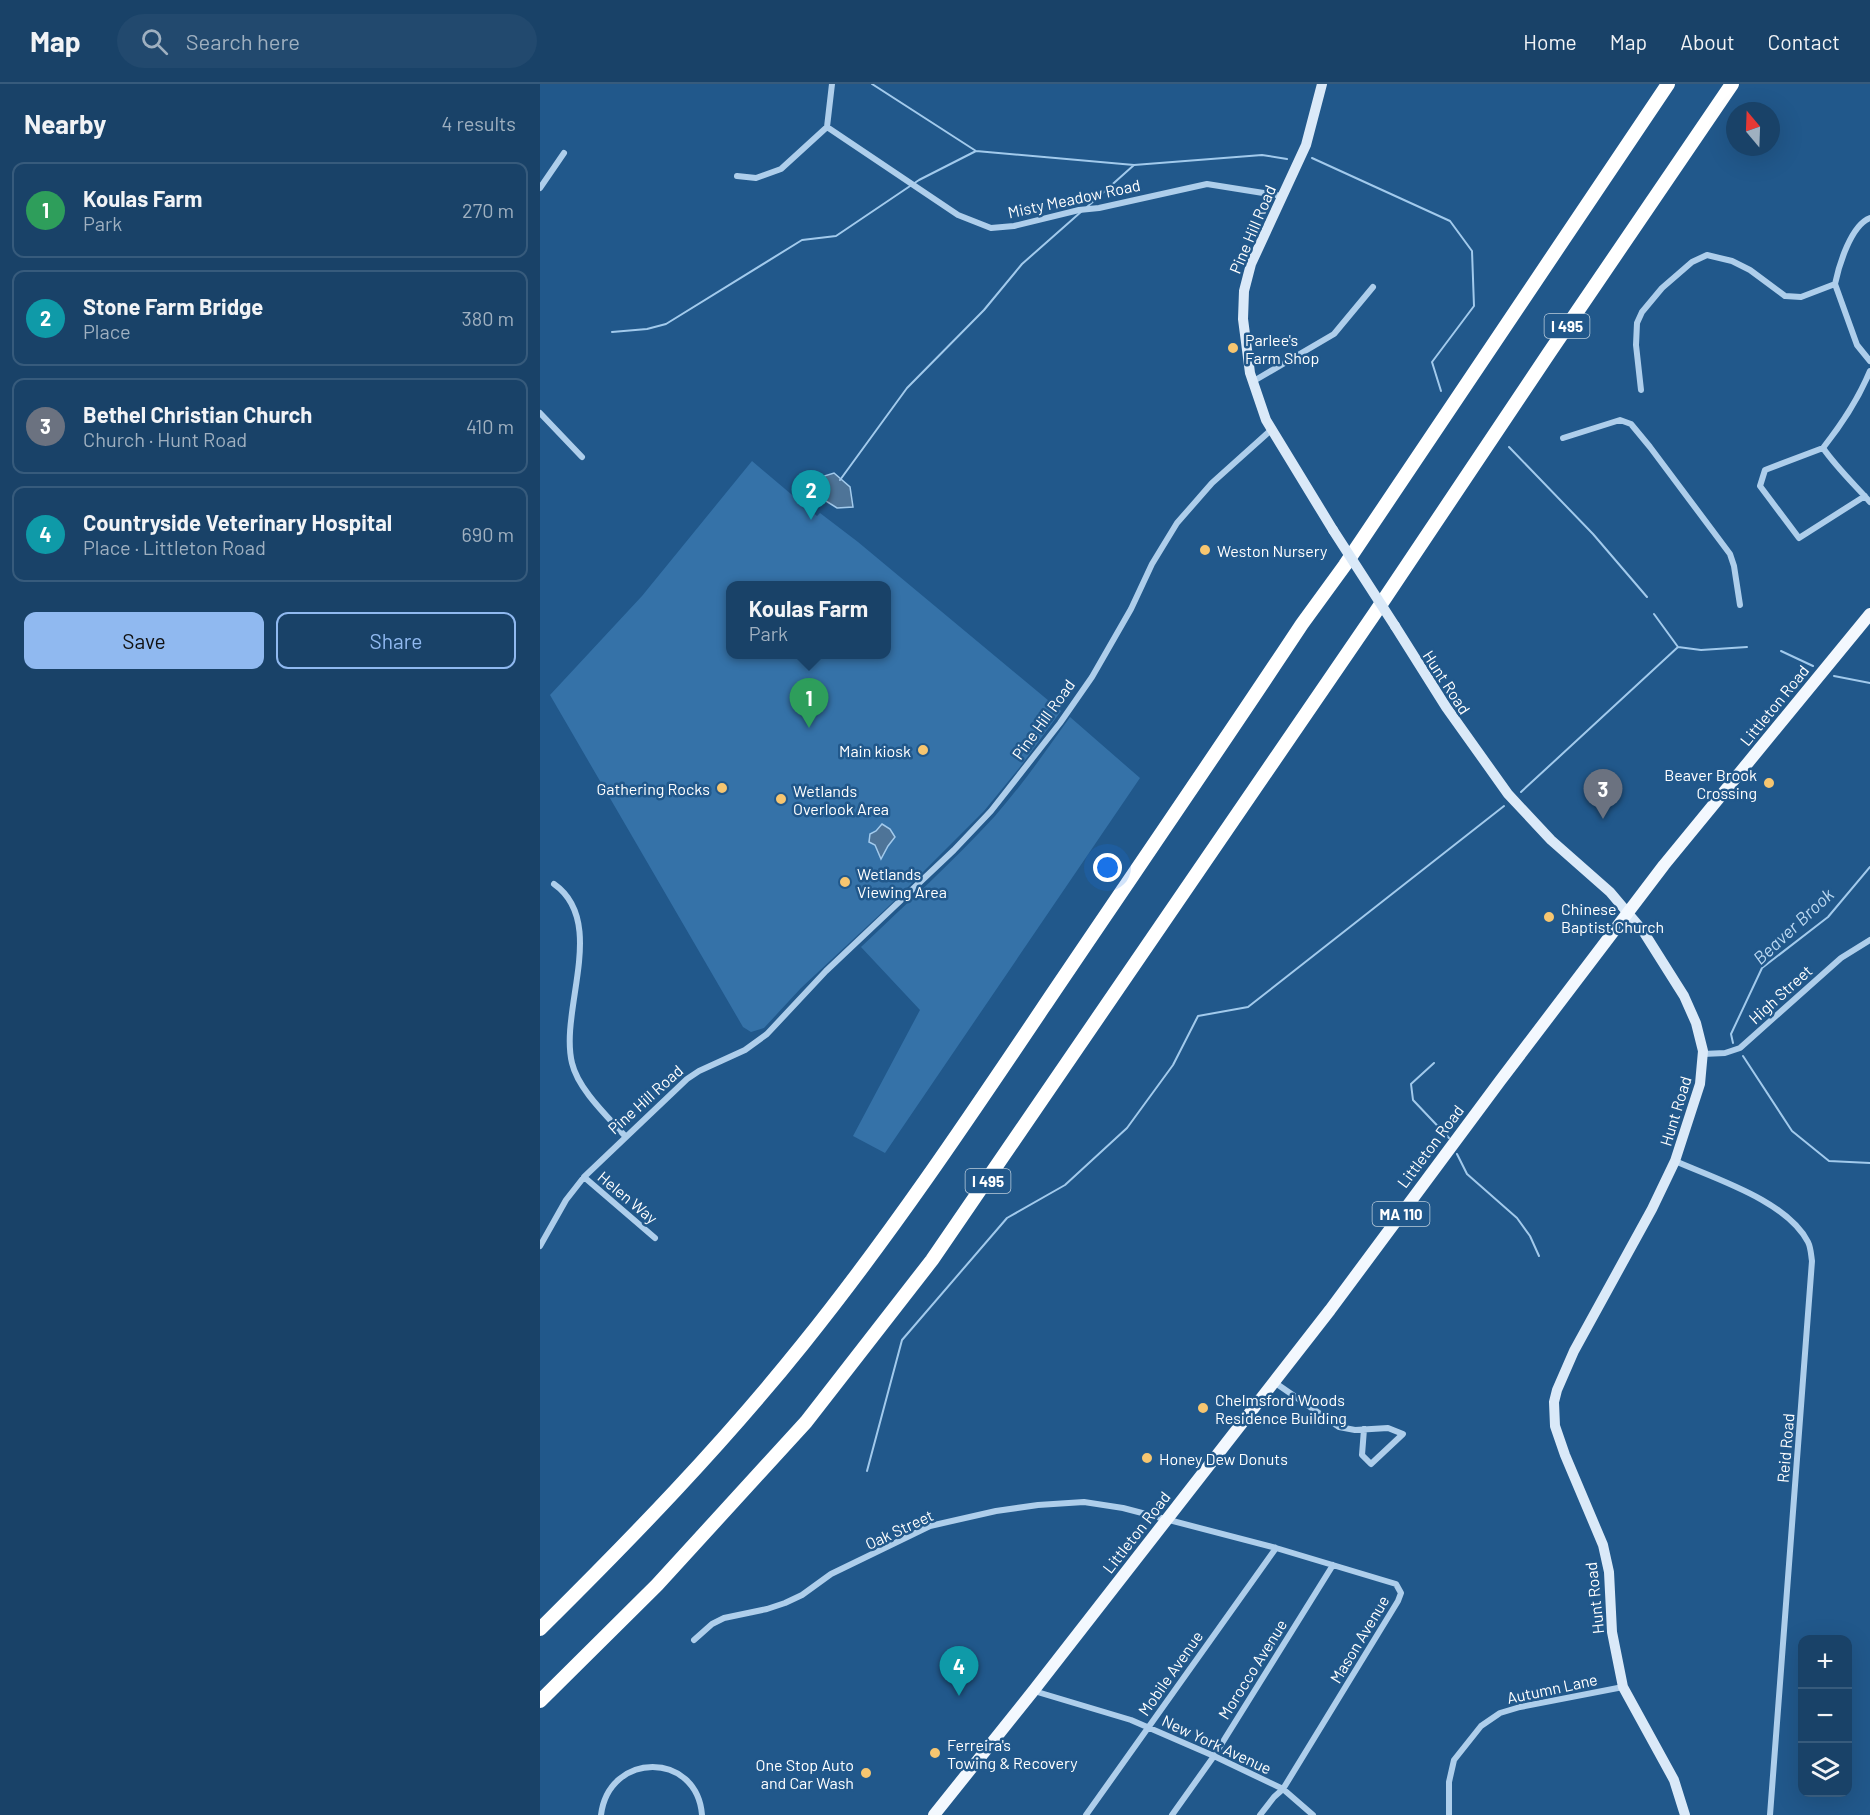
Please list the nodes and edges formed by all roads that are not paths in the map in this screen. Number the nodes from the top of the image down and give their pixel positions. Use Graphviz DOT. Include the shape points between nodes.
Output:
graph roads {
  1 [pos="832,84"];
  2 [pos="1322,84"];
  3 [pos="1668,84"];
  4 [pos="1732,84"];
  5 [pos="827,127"];
  6 [pos="564,153"];
  7 [pos="737,176"];
  8 [pos="540,188"];
  9 [pos="1282,196"];
  10 [pos="1870,218"];
  11 [pos="1834,284"];
  12 [pos="1373,287"];
  13 [pos="1870,361"];
  14 [pos="1870,371"];
  15 [pos="1252,382"];
  16 [pos="1641,390"];
  17 [pos="540,413"];
  18 [pos="1271,430"];
  19 [pos="1563,438"];
  20 [pos="1823,448"];
  21 [pos="582,457"];
  22 [pos="1867,499"];
  23 [pos="1740,605"];
  24 [pos="1870,614"];
  25 [pos="554,884"];
  26 [pos="1628,911"];
  27 [pos="1870,940"];
  28 [pos="1703,1054"];
  29 [pos="625,1136"];
  30 [pos="1675,1161"];
  31 [pos="584,1177"];
  32 [pos="656,1238"];
  33 [pos="540,1246"];
  34 [pos="1274,1382"];
  35 [pos="1364,1429"];
  36 [pos="1168,1519"];
  37 [pos="1276,1548"];
  38 [pos="1333,1565"];
  39 [pos="540,1629"];
  40 [pos="694,1640"];
  41 [pos="1623,1687"];
  42 [pos="1034,1690"];
  43 [pos="540,1701"];
  44 [pos="1148,1727"];
  45 [pos="1214,1756"];
  46 [pos="1283,1789"];
  47 [pos="601,1815"];
  48 [pos="702,1815"];
  49 [pos="934,1815"];
  50 [pos="1086,1815"];
  51 [pos="1172,1815"];
  52 [pos="1260,1815"];
  53 [pos="1312,1815"];
  54 [pos="1449,1815"];
  55 [pos="1685,1815"];
  56 [pos="1770,1815"];
  1 -- 5 [label="street"];
  2 -- 9 [label="street, Pine Hill Road" via="1308,139"];
  3 -- 39 [label="highway" via="968,1119 858,1274 702,1462"];
  4 -- 43 [label="highway, I 495" via="932,1260 790,1440 657,1586"];
  5 -- 7 [label="street" via="781,169 756,178"];
  5 -- 9 [label="street, Misty Meadow Road" via="958,215 991,228 1207,184"];
  6 -- 8 [label="street"];
  9 -- 15 [label="street, Pine Hill Road" via="1245,282 1244,335"];
  10 -- 11 [label="street" via="1853,236 1840,260"];
  11 -- 13 [label="street" via="1857,345"];
  11 -- 16 [label="street" via="1801,297 1785,296 1732,261 1707,255 1692,262 1662,288 1637,323"];
  12 -- 15 [label="street" via="1334,334"];
  14 -- 20 [label="street" via="1853,406"];
  15 -- 18 [label="street, Pine Hill Road"];
  17 -- 21 [label="street"];
  18 -- 26 [label="street, Hunt Road, bridge" via="1446,707 1508,794"];
  18 -- 29 [label="street, Pine Hill Road" via="1212,483 1177,524 1152,564 1111,647 1020,775 981,822 826,971 767,1034 745,1050 687,1079"];
  19 -- 23 [label="street" via="1620,420 1632,424 1730,554"];
  20 -- 22 [label="street"];
  20 -- 22 [label="street" via="1765,470 1760,486 1799,538"];
  24 -- 26 [label="main road, Littleton Road / MA 110"];
  25 -- 29 [label="street" via="571,902 578,929 579,959 570,1038 572,1065 581,1084"];
  26 -- 28 [label="street, Hunt Road" via="1684,996"];
  26 -- 34 [label="main road, Littleton Road / MA 110"];
  27 -- 28 [label="street, High Street" via="1841,958 1740,1048"];
  28 -- 30 [label="street, Hunt Road" via="1700,1083"];
  29 -- 31 [label="street, Pine Hill Road"];
  30 -- 41 [label="street, Hunt Road" via="1574,1352 1554,1402 1555,1426 1603,1545 1609,1572 1612,1632"];
  30 -- 56 [label="street, Reid Road" via="1775,1209 1796,1225 1809,1244 1812,1260"];
  31 -- 32 [label="street, Helen Way"];
  31 -- 33 [label="street, Pine Hill Road"];
  34 -- 35 [label="street" via="1339,1427"];
  34 -- 36 [label="main road, Littleton Road / MA 110"];
  35 -- 35 [label="street" via="1388,1428 1403,1434 1371,1464 1362,1455"];
  36 -- 37 [label="street, Mason Avenue"];
  36 -- 40 [label="street, Oak Street" via="1084,1502 996,1510 930,1526 831,1575 785,1603 724,1618"];
  36 -- 42 [label="main road, Littleton Road / MA 110"];
  37 -- 38 [label="street, Mason Avenue"];
  37 -- 44 [label="street, Mobile Avenue"];
  38 -- 45 [label="street, Morocco Avenue"];
  38 -- 46 [label="street, Mason Avenue" via="1396,1584 1400,1597"];
  41 -- 54 [label="street, Autumn Lane" via="1520,1707 1500,1713 1481,1726 1454,1760"];
  41 -- 55 [label="street, Hunt Road" via="1674,1780"];
  42 -- 44 [label="street, New York Avenue"];
  42 -- 49 [label="main road, Littleton Road / MA 110"];
  44 -- 45 [label="street, New York Avenue"];
  44 -- 50 [label="street, Mobile Avenue"];
  45 -- 46 [label="street, New York Avenue"];
  45 -- 51 [label="street, Morocco Avenue"];
  46 -- 52 [label="street, Mason Avenue"];
  46 -- 53 [label="street, New York Avenue"];
  47 -- 48 [label="street" via="605,1796 616,1780 632,1770 651,1767 684,1778 697,1796"];
}
